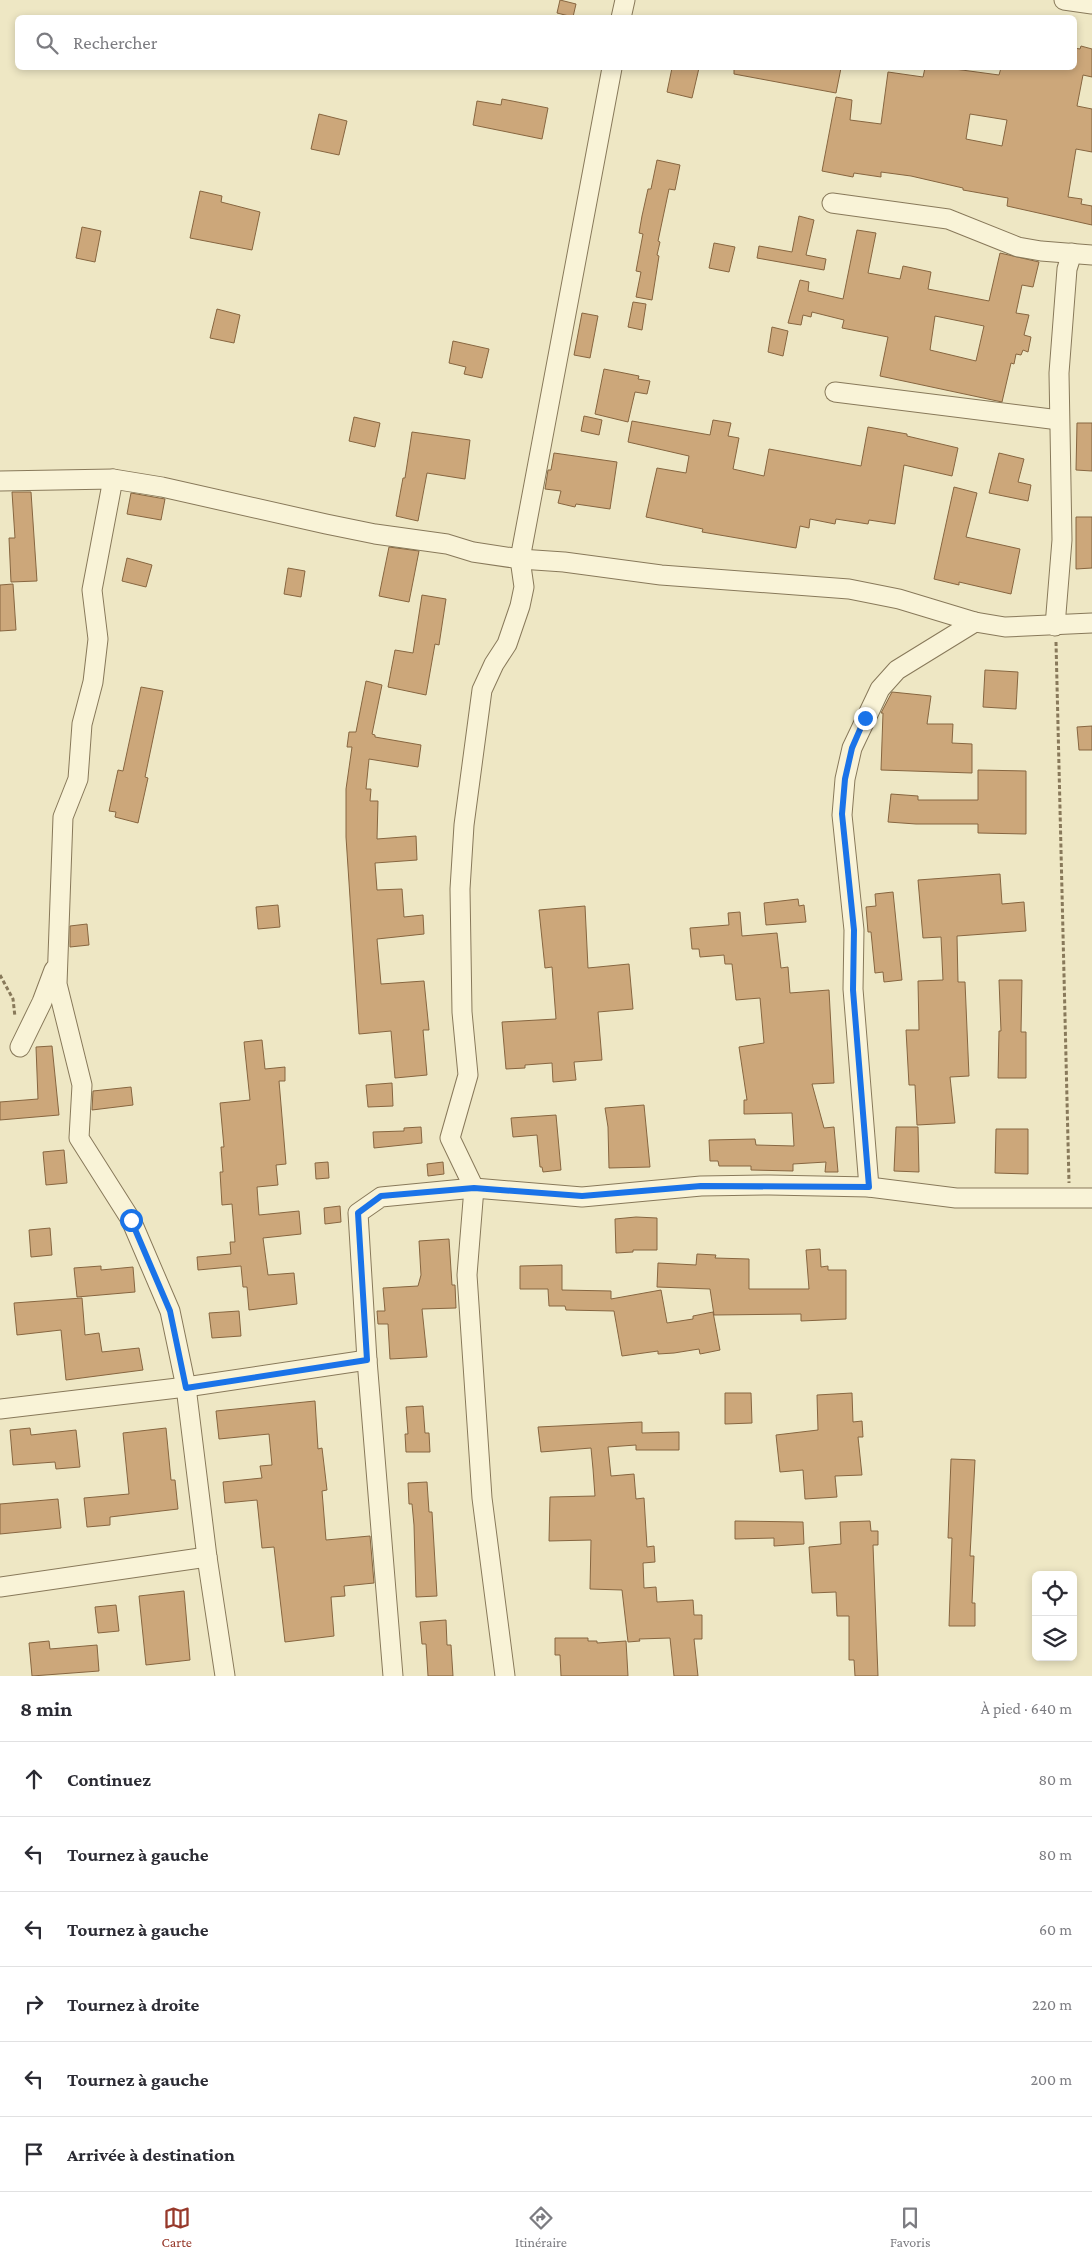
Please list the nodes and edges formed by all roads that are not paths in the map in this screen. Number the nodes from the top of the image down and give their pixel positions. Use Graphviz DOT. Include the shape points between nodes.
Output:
graph roads {
  1 [pos="625,0"];
  2 [pos="1064,0"];
  3 [pos="1092,4"];
  4 [pos="622,15"];
  5 [pos="612,70"];
  6 [pos="832,203"];
  7 [pos="1072,253"];
  8 [pos="1092,255"];
  9 [pos="835,392"];
  10 [pos="1059,420"];
  11 [pos="113,480"];
  12 [pos="0,481"];
  13 [pos="520,559"];
  14 [pos="975,622"];
  15 [pos="1092,623"];
  16 [pos="1056,626"];
  17 [pos="57,962"];
  18 [pos="20,1047"];
  19 [pos="869,1187"];
  20 [pos="474,1188"];
  21 [pos="1092,1198"];
  22 [pos="367,1360"];
  23 [pos="186,1388"];
  24 [pos="0,1410"];
  25 [pos="207,1557"];
  26 [pos="0,1586"];
  27 [pos="224,1676"];
  28 [pos="393,1676"];
  29 [pos="505,1676"];
  1 -- 4 [label="street"];
  2 -- 3 [label="street"];
  5 -- 13 [label="street"];
  6 -- 7 [label="street" via="948,219 1018,247"];
  7 -- 8 [label="street"];
  7 -- 10 [label="street" via="1067,270 1062,328"];
  9 -- 10 [label="street"];
  10 -- 16 [label="street" via="1062,540"];
  11 -- 12 [label="street"];
  11 -- 13 [label="street" via="162,486 334,526"];
  11 -- 17 [label="street" via="92,590 98,639 93,682 82,724 78,780 63,817"];
  13 -- 14 [label="street" via="661,575 849,589 900,598"];
  13 -- 20 [label="street" via="524,587 520,606 507,644 482,690 464,825 460,889 462,1012 468,1074 450,1138"];
  14 -- 16 [label="street" via="1006,627"];
  14 -- 19 [label="street" via="897,670 880,689 852,748 845,779 842,814 854,930 853,990"];
  15 -- 16 [label="street"];
  17 -- 18 [label="street"];
  17 -- 23 [label="street" via="57,984 82,1085 79,1138 135,1229 170,1311"];
  19 -- 20 [label="street" via="701,1186 582,1196"];
  19 -- 21 [label="street" via="956,1198"];
  20 -- 22 [label="street" via="381,1196 358,1213"];
  20 -- 29 [label="street" via="468,1275 482,1498"];
  22 -- 23 [label="street"];
  22 -- 28 [label="street"];
  23 -- 24 [label="street"];
  23 -- 25 [label="street"];
  25 -- 26 [label="street"];
  25 -- 27 [label="street"];
}
